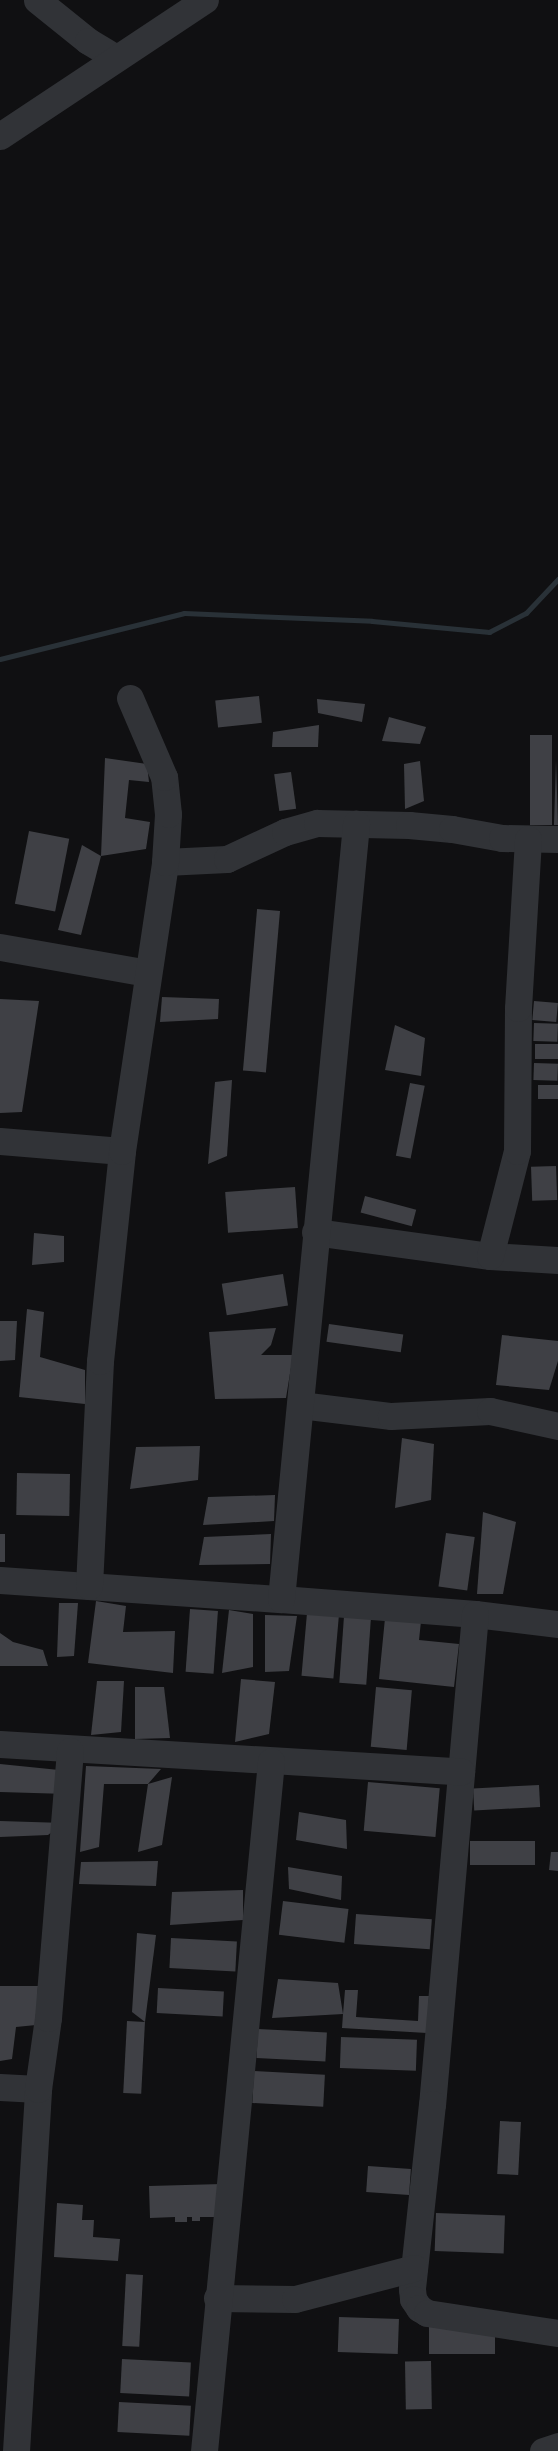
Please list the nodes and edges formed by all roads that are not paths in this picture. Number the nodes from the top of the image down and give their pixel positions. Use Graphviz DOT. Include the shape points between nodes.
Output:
graph roads {
  1 [pos="37,0"];
  2 [pos="206,0"];
  3 [pos="116,58"];
  4 [pos="0,136"];
  5 [pos="130,698"];
  6 [pos="356,824"];
  7 [pos="528,839"];
  8 [pos="558,839"];
  9 [pos="165,862"];
  10 [pos="0,947"];
  11 [pos="147,973"];
  12 [pos="0,1141"];
  13 [pos="122,1151"];
  14 [pos="315,1232"];
  15 [pos="490,1256"];
  16 [pos="558,1260"];
  17 [pos="300,1405"];
  18 [pos="558,1426"];
  19 [pos="0,1580"];
  20 [pos="89,1586"];
  21 [pos="281,1599"];
  22 [pos="475,1614"];
  23 [pos="558,1624"];
  24 [pos="0,1744"];
  25 [pos="70,1751"];
  26 [pos="271,1761"];
  27 [pos="461,1771"];
  28 [pos="0,2087"];
  29 [pos="38,2089"];
  30 [pos="414,2268"];
  31 [pos="218,2298"];
  32 [pos="558,2333"];
  33 [pos="558,2446"];
  34 [pos="16,2451"];
  35 [pos="204,2451"];
  36 [pos="543,2451"];
  1 -- 3 [label="street"];
  2 -- 3 [label="street"];
  3 -- 4 [label="street"];
  5 -- 9 [label="street" via="164,777 168,814"];
  6 -- 7 [label="street" via="409,825"];
  6 -- 9 [label="street" via="317,823 285,832 227,859"];
  6 -- 14 [label="street"];
  7 -- 8 [label="street"];
  7 -- 15 [label="street" via="518,1008 517,1151"];
  9 -- 11 [label="street"];
  10 -- 11 [label="street"];
  11 -- 13 [label="street"];
  12 -- 13 [label="street"];
  13 -- 20 [label="street" via="100,1361"];
  14 -- 15 [label="street"];
  14 -- 17 [label="street"];
  15 -- 16 [label="street"];
  17 -- 18 [label="street" via="391,1416 490,1411"];
  17 -- 21 [label="street"];
  19 -- 20 [label="street"];
  20 -- 21 [label="street"];
  21 -- 22 [label="street"];
  22 -- 23 [label="street"];
  22 -- 27 [label="street"];
  24 -- 25 [label="street"];
  25 -- 26 [label="street"];
  25 -- 29 [label="street" via="48,2018"];
  26 -- 27 [label="street"];
  26 -- 31 [label="street"];
  27 -- 30 [label="street"];
  28 -- 29 [label="street"];
  29 -- 34 [label="street"];
  30 -- 31 [label="street" via="295,2299"];
  30 -- 32 [label="street" via="413,2299 427,2313"];
  31 -- 35 [label="street"];
  33 -- 36 [label="street"];
}
